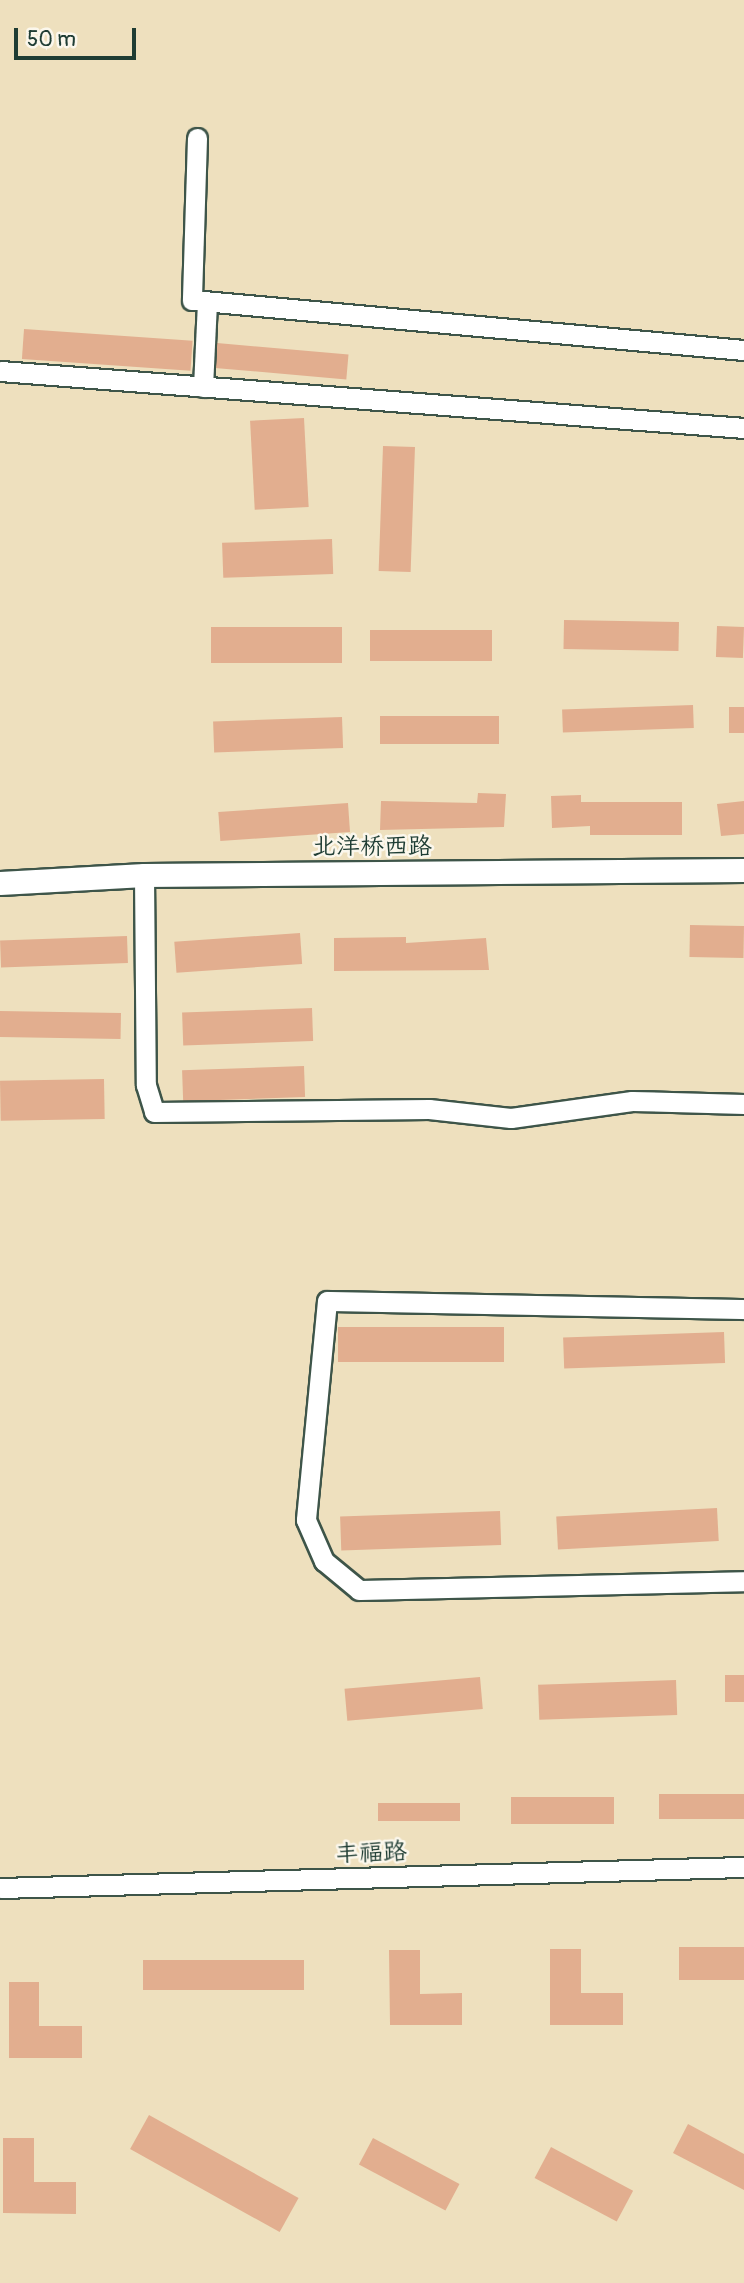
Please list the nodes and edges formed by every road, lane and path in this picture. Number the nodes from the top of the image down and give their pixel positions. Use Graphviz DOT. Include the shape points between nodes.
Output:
graph roads {
  1 [pos="197,138"];
  2 [pos="207,302"];
  3 [pos="744,350"];
  4 [pos="0,371"];
  5 [pos="203,387"];
  6 [pos="744,428"];
  7 [pos="744,870"];
  8 [pos="144,875"];
  9 [pos="0,883"];
  10 [pos="744,1104"];
  11 [pos="744,1309"];
  12 [pos="744,1581"];
  13 [pos="744,1867"];
  14 [pos="0,1888"];
  1 -- 2 [label="street" via="192,300"];
  2 -- 3 [label="street"];
  2 -- 5 [label="street"];
  4 -- 5 [label="street"];
  5 -- 6 [label="street"];
  7 -- 8 [label="main road, 北洋桥西路"];
  8 -- 9 [label="main road, 北洋桥西路"];
  8 -- 10 [label="street" via="146,1085 154,1112 429,1109 511,1118 632,1101"];
  11 -- 12 [label="street" via="327,1301 306,1520 324,1561 359,1590"];
  13 -- 14 [label="street, 丰福路"];
}
